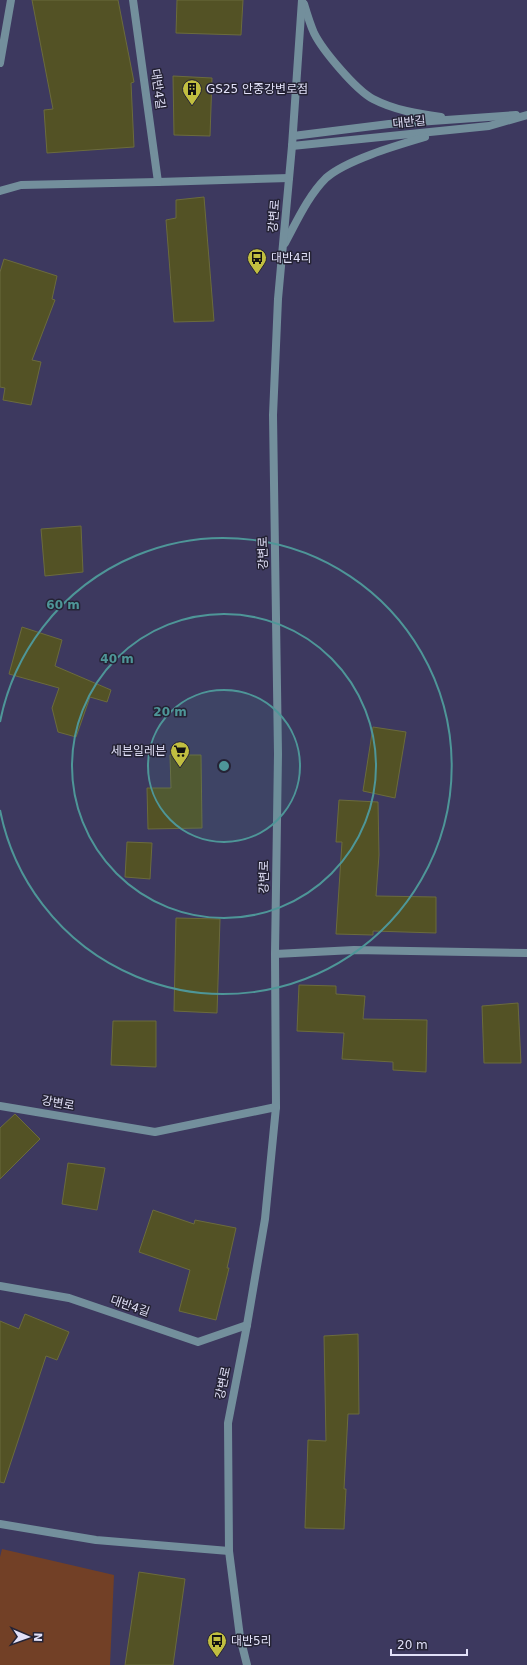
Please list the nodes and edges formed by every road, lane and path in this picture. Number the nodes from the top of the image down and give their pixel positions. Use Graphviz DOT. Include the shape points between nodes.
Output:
graph roads {
  1 [pos="11,0"];
  2 [pos="133,0"];
  3 [pos="302,0"];
  4 [pos="0,63"];
  5 [pos="527,115"];
  6 [pos="462,119"];
  7 [pos="443,131"];
  8 [pos="293,136"];
  9 [pos="292,146"];
  10 [pos="289,178"];
  11 [pos="158,182"];
  12 [pos="0,191"];
  13 [pos="284,246"];
  14 [pos="527,953"];
  15 [pos="275,954"];
  16 [pos="0,1106"];
  17 [pos="276,1107"];
  18 [pos="1,1288"];
  19 [pos="248,1325"];
  20 [pos="0,1524"];
  21 [pos="229,1551"];
  22 [pos="247,1665"];
  1 -- 4 [label="street"];
  2 -- 11 [label="street, 대반4길"];
  3 -- 6 [label="street" via="315,34 335,62 357,87 372,99 420,114"];
  3 -- 8 [label="street, 강변로"];
  5 -- 6 [label="street, 대반길"];
  5 -- 7 [label="street, 대반길" via="489,126"];
  6 -- 8 [label="street, 대반길" via="389,124"];
  7 -- 9 [label="street, 대반길"];
  7 -- 13 [label="street" via="372,154 327,178 312,194"];
  8 -- 9 [label="street, 강변로"];
  9 -- 10 [label="street, 강변로"];
  10 -- 11 [label="street"];
  10 -- 13 [label="street, 강변로"];
  11 -- 12 [label="street" via="20,185"];
  13 -- 15 [label="street, 강변로" via="278,299 272,414 278,754"];
  14 -- 15 [label="street" via="354,950"];
  15 -- 17 [label="street, 강변로"];
  16 -- 17 [label="street, 강변로" via="155,1132"];
  17 -- 19 [label="street, 강변로" via="265,1219"];
  18 -- 19 [label="street, 대반4길" via="69,1298 198,1342"];
  19 -- 21 [label="street, 강변로" via="228,1423"];
  20 -- 21 [label="street" via="96,1540"];
  21 -- 22 [label="street, 강변로" via="240,1637"];
}
